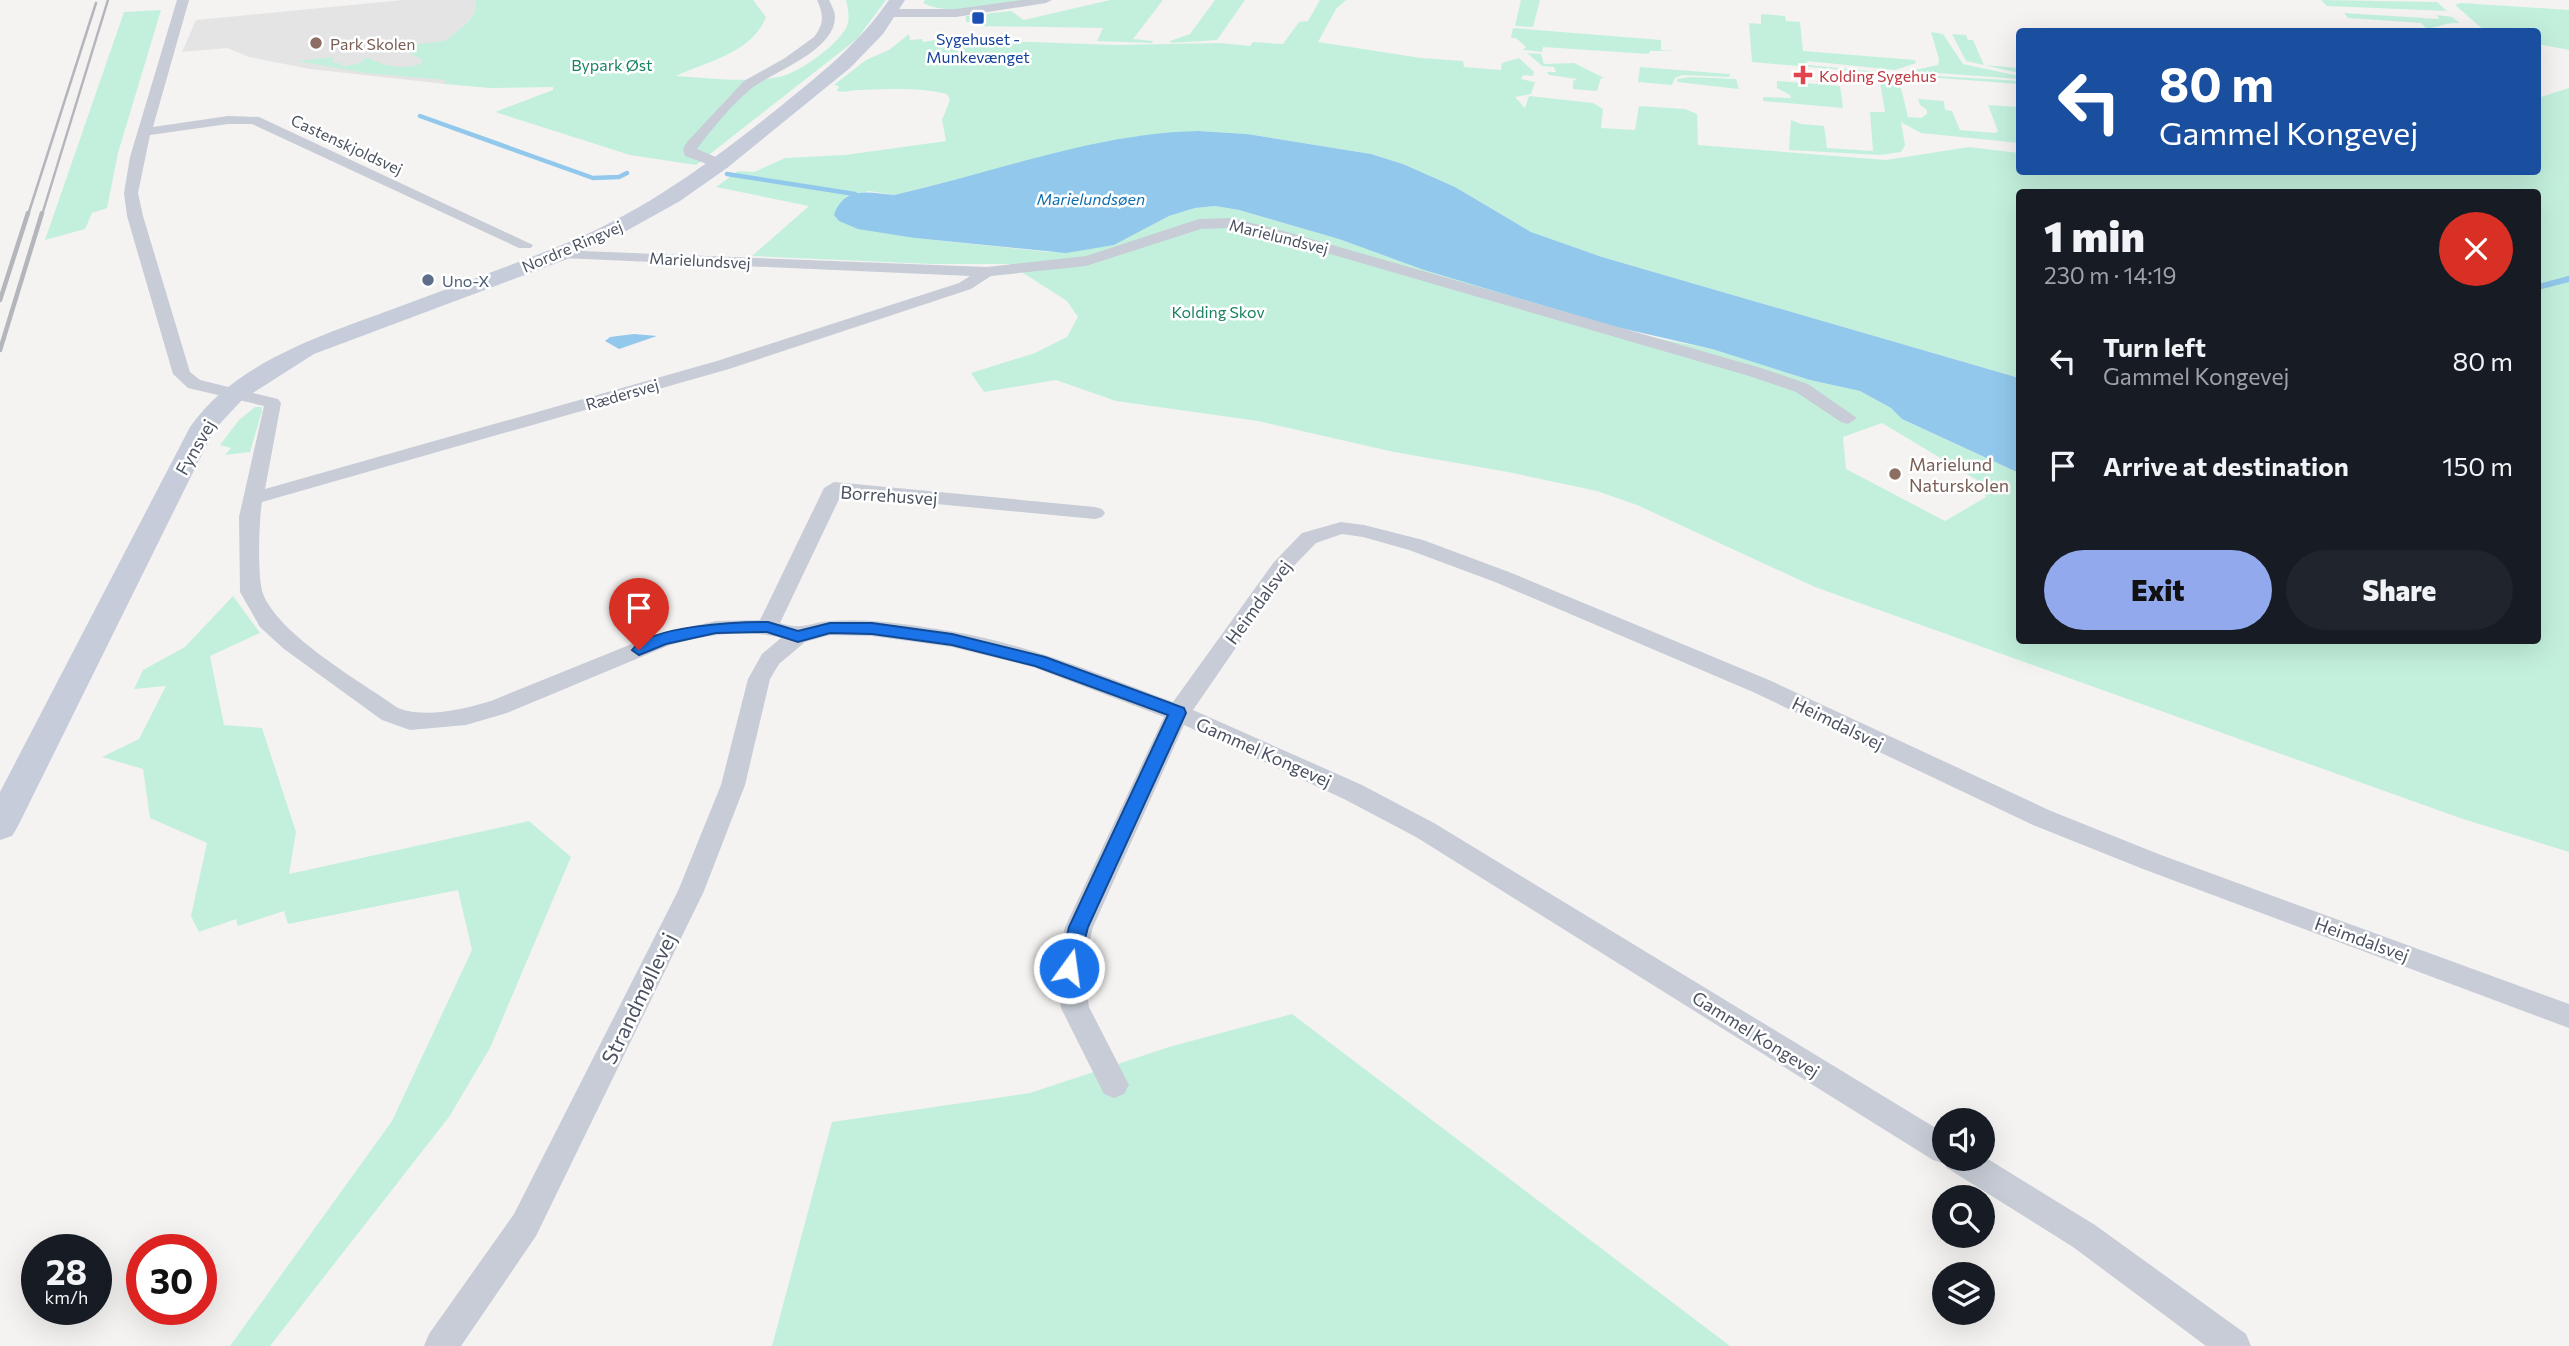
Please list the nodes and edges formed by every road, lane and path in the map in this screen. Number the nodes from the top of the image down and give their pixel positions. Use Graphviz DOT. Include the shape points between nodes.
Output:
graph roads {
  1 [pos="183,0"];
  2 [pos="823,0"];
  3 [pos="1046,0"];
  4 [pos="902,7"];
  5 [pos="146,132"];
  6 [pos="720,164"];
  7 [pos="525,245"];
  8 [pos="562,253"];
  9 [pos="987,272"];
  10 [pos="233,395"];
  11 [pos="1848,418"];
  12 [pos="252,499"];
  13 [pos="1095,513"];
  14 [pos="768,627"];
  15 [pos="798,636"];
  16 [pos="1178,713"];
  17 [pos="0,826"];
  18 [pos="2569,1016"];
  19 [pos="1114,1085"];
  20 [pos="1932,1143"];
  21 [pos="1979,1171"];
  22 [pos="441,1346"];
  23 [pos="2234,1346"];
  1 -- 5 [label="street"];
  2 -- 6 [label="street" via="829,15 823,33 804,52 738,93 690,149 694,156"];
  3 -- 4 [label="street" via="1000,8"];
  4 -- 6 [label="main road, Nordre Ringvej" via="886,38 844,64"];
  5 -- 7 [label="street, Castenskjoldsvej" via="254,120"];
  5 -- 10 [label="street" via="131,193 174,351 182,374 194,384"];
  6 -- 8 [label="main road, Nordre Ringvej" via="656,207"];
  8 -- 9 [label="street, Marielundsvej"];
  8 -- 10 [label="main road, Nordre Ringvej" via="326,341"];
  9 -- 11 [label="street, Marielundsvej" via="1098,258 1199,223 1244,225 1755,372 1802,388"];
  9 -- 12 [label="street, Rædersvej" via="965,286 723,365"];
  10 -- 12 [label="street, Gammel Kongevej" via="266,401 273,408"];
  10 -- 17 [label="main road, Fynsvej" via="198,437"];
  12 -- 14 [label="street, Gammel Kongevej" via="251,592 268,622 292,645 390,714 410,722 466,717 499,707 690,632"];
  13 -- 14 [label="street, Borrehusvej" via="834,488"];
  14 -- 15 [label="street, Gammel Kongevej"];
  15 -- 16 [label="street, Gammel Kongevej" via="830,628 952,639 1039,661"];
  15 -- 22 [label="street, Strandmøllevej" via="770,659 760,679 733,785 691,891 525,1225"];
  16 -- 18 [label="street, Heimdalsvej" via="1281,566 1309,538 1341,528 1364,531 1440,554 1609,620 1761,685 2042,818"];
  16 -- 19 [label="street, Heimdalsvej" via="1079,927 1069,968 1075,1008"];
  16 -- 20 [label="street, Gammel Kongevej" via="1353,792 1425,830"];
  21 -- 23 [label="street" via="2084,1236"];
}
